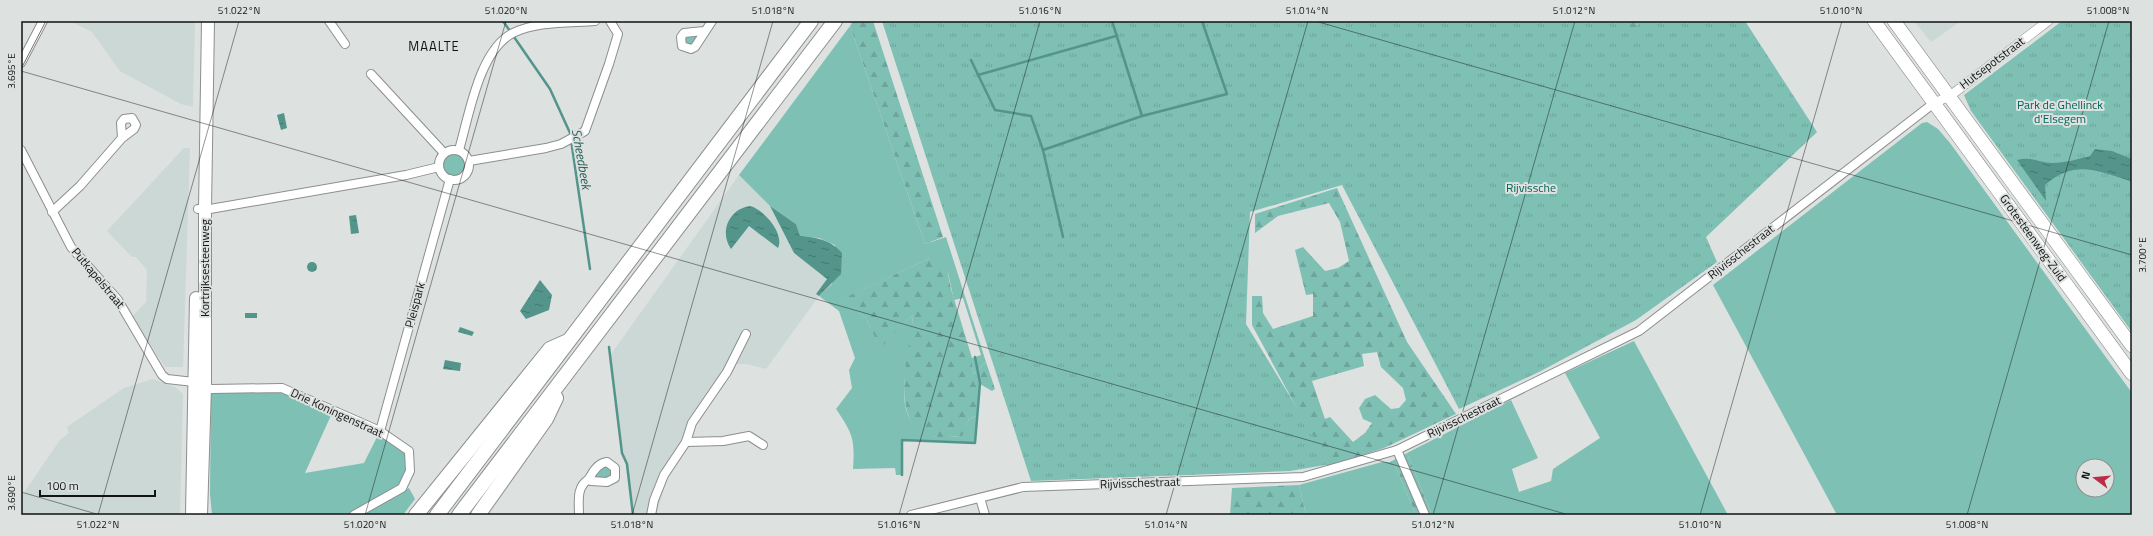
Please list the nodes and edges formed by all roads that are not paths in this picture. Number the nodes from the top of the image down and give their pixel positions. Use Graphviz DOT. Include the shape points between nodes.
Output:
graph roads {
  1 [pos="43,21"];
  2 [pos="202,21"];
  3 [pos="208,21"];
  4 [pos="329,21"];
  5 [pos="595,21"];
  6 [pos="610,21"];
  7 [pos="712,21"];
  8 [pos="812,21"];
  9 [pos="835,21"];
  10 [pos="1874,21"];
  11 [pos="1894,21"];
  12 [pos="2048,21"];
  13 [pos="704,31"];
  14 [pos="345,44"];
  15 [pos="21,63"];
  16 [pos="371,74"];
  17 [pos="1950,96"];
  18 [pos="1934,102"];
  19 [pos="122,138"];
  20 [pos="21,150"];
  21 [pos="459,150"];
  22 [pos="444,153"];
  23 [pos="469,161"];
  24 [pos="439,167"];
  25 [pos="450,179"];
  26 [pos="201,209"];
  27 [pos="52,212"];
  28 [pos="746,334"];
  29 [pos="570,340"];
  30 [pos="2132,346"];
  31 [pos="2132,374"];
  32 [pos="565,377"];
  33 [pos="194,382"];
  34 [pos="205,387"];
  35 [pos="380,431"];
  36 [pos="686,442"];
  37 [pos="763,445"];
  38 [pos="1398,450"];
  39 [pos="589,479"];
  40 [pos="980,498"];
  41 [pos="192,515"];
  42 [pos="201,515"];
  43 [pos="354,515"];
  44 [pos="416,515"];
  45 [pos="437,515"];
  46 [pos="460,515"];
  47 [pos="478,515"];
  48 [pos="579,515"];
  49 [pos="651,515"];
  50 [pos="912,515"];
  51 [pos="985,515"];
  52 [pos="1425,515"];
  1 -- 15 [label="street"];
  2 -- 26 [label="main road, Kortrijksesteenweg"];
  3 -- 26 [label="main road, Kortrijksesteenweg"];
  4 -- 14 [label="street"];
  5 -- 21 [label="street" via="543,26 511,35 500,43 488,60 480,79"];
  6 -- 23 [label="street" via="618,34 585,131 546,148"];
  7 -- 13 [label="street"];
  8 -- 29 [label="highway"];
  9 -- 32 [label="highway"];
  10 -- 18 [label="highway, Grotesteenweg-Zuid"];
  11 -- 17 [label="highway, Grotesteenweg-Zuid"];
  12 -- 17 [label="street, Hutsepotstraat"];
  16 -- 22 [label="street"];
  17 -- 18 [label="street, Hutsepotstraat"];
  17 -- 30 [label="highway, Grotesteenweg-Zuid"];
  18 -- 31 [label="highway, Grotesteenweg-Zuid"];
  18 -- 38 [label="street, Rijvisschestraat" via="1639,331"];
  19 -- 27 [label="street" via="85,181"];
  20 -- 27 [label="street, Putkapelstraat"];
  21 -- 22 [label="street" via="451,149"];
  21 -- 23 [label="street" via="466,154"];
  22 -- 24 [label="street"];
  23 -- 25 [label="street" via="469,169 465,176 457,180"];
  24 -- 25 [label="street" via="442,174"];
  24 -- 26 [label="street"];
  25 -- 35 [label="street, Pleispark"];
  26 -- 33 [label="main road, Kortrijksesteenweg"];
  26 -- 34 [label="main road, Kortrijksesteenweg"];
  27 -- 33 [label="street, Putkapelstraat" via="71,247 118,300 162,375 167,379"];
  28 -- 36 [label="street" via="727,372 692,423"];
  29 -- 44 [label="highway" via="550,348"];
  29 -- 45 [label="highway"];
  32 -- 46 [label="highway"];
  32 -- 47 [label="highway" via="546,419"];
  33 -- 34 [label="street, Drie Koningenstraat"];
  33 -- 41 [label="main road, Kortrijksesteenweg"];
  34 -- 35 [label="street, Drie Koningenstraat" via="282,388"];
  34 -- 42 [label="main road, Kortrijksesteenweg"];
  35 -- 43 [label="street, Drie Koningenstraat" via="409,451 410,472 402,488"];
  36 -- 37 [label="street" via="723,441 749,436"];
  36 -- 49 [label="street" via="664,475"];
  38 -- 40 [label="street, Rijvisschestraat" via="1303,477 1023,487"];
  38 -- 52 [label="street"];
  39 -- 48 [label="street" via="579,491"];
  40 -- 50 [label="street, Rijvisschestraat"];
  40 -- 51 [label="street"];
}
